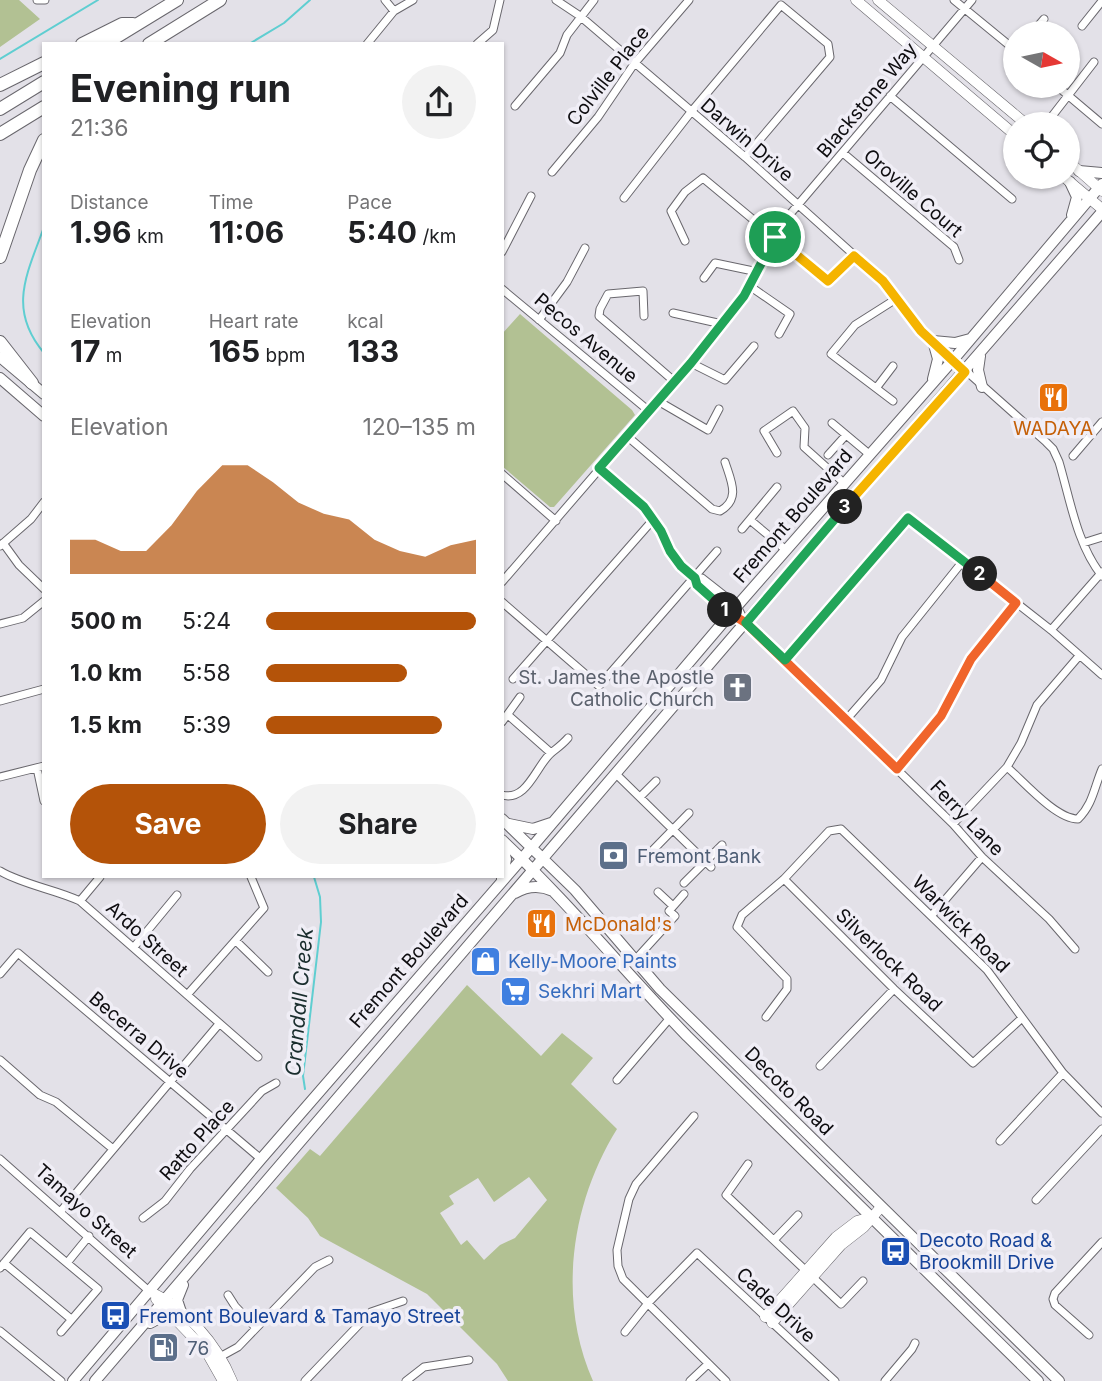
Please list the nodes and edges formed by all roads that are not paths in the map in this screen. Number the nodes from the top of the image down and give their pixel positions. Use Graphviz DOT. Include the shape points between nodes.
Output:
graph roads {
  1 [pos="177,0"];
  2 [pos="188,0"];
  3 [pos="220,0"];
  4 [pos="385,0"];
  5 [pos="412,0"];
  6 [pos="500,0"];
  7 [pos="556,0"];
  8 [pos="594,0"];
  9 [pos="689,0"];
  10 [pos="856,0"];
  11 [pos="878,0"];
  12 [pos="954,0"];
  13 [pos="972,0"];
  14 [pos="1102,1"];
  15 [pos="965,9"];
  16 [pos="394,11"];
  17 [pos="580,16"];
  18 [pos="188,20"];
  19 [pos="136,25"];
  20 [pos="1082,26"];
  21 [pos="1003,40"];
  22 [pos="86,42"];
  23 [pos="108,42"];
  24 [pos="120,42"];
  25 [pos="152,42"];
  26 [pos="160,42"];
  27 [pos="369,42"];
  28 [pos="479,42"];
  29 [pos="933,46"];
  30 [pos="923,58"];
  31 [pos="1094,62"];
  32 [pos="42,64"];
  33 [pos="634,64"];
  34 [pos="1080,80"];
  35 [pos="42,83"];
  36 [pos="0,85"];
  37 [pos="890,96"];
  38 [pos="1066,98"];
  39 [pos="1072,98"];
  40 [pos="515,106"];
  41 [pos="42,108"];
  42 [pos="0,109"];
  43 [pos="691,112"];
  44 [pos="1012,112"];
  45 [pos="1055,112"];
  46 [pos="1102,124"];
  47 [pos="1003,125"];
  48 [pos="0,134"];
  49 [pos="42,144"];
  50 [pos="842,153"];
  51 [pos="745,157"];
  52 [pos="1080,171"];
  53 [pos="552,172"];
  54 [pos="1080,172"];
  55 [pos="1102,173"];
  56 [pos="1101,187"];
  57 [pos="1073,189"];
  58 [pos="1078,189"];
  59 [pos="531,196"];
  60 [pos="624,198"];
  61 [pos="1012,199"];
  62 [pos="1090,199"];
  63 [pos="798,206"];
  64 [pos="1102,210"];
  65 [pos="1070,221"];
  66 [pos="1102,225"];
  67 [pos="1088,228"];
  68 [pos="775,237"];
  69 [pos="685,240"];
  70 [pos="504,248"];
  71 [pos="585,248"];
  72 [pos="854,256"];
  73 [pos="0,257"];
  74 [pos="959,260"];
  75 [pos="758,272"];
  76 [pos="704,278"];
  77 [pos="751,287"];
  78 [pos="504,291"];
  79 [pos="896,299"];
  80 [pos="673,313"];
  81 [pos="644,316"];
  82 [pos="540,320"];
  83 [pos="722,324"];
  84 [pos="779,334"];
  85 [pos="970,339"];
  86 [pos="933,341"];
  87 [pos="0,342"];
  88 [pos="754,346"];
  89 [pos="980,354"];
  90 [pos="0,358"];
  91 [pos="953,360"];
  92 [pos="691,363"];
  93 [pos="893,366"];
  94 [pos="965,372"];
  95 [pos="0,378"];
  96 [pos="675,382"];
  97 [pos="32,383"];
  98 [pos="932,383"];
  99 [pos="877,387"];
  100 [pos="982,387"];
  101 [pos="42,392"];
  102 [pos="658,401"];
  103 [pos="893,401"];
  104 [pos="719,410"];
  105 [pos="649,411"];
  106 [pos="42,413"];
  107 [pos="1102,422"];
  108 [pos="832,423"];
  109 [pos="846,435"];
  110 [pos="628,437"];
  111 [pos="777,453"];
  112 [pos="869,454"];
  113 [pos="828,455"];
  114 [pos="1073,456"];
  115 [pos="725,462"];
  116 [pos="599,468"];
  117 [pos="504,476"];
  118 [pos="844,483"];
  119 [pos="777,487"];
  120 [pos="42,505"];
  121 [pos="750,520"];
  122 [pos="556,521"];
  123 [pos="652,521"];
  124 [pos="742,530"];
  125 [pos="1102,537"];
  126 [pos="1083,543"];
  127 [pos="2,544"];
  128 [pos="786,550"];
  129 [pos="717,551"];
  130 [pos="963,561"];
  131 [pos="1101,574"];
  132 [pos="695,578"];
  133 [pos="504,580"];
  134 [pos="42,587"];
  135 [pos="42,603"];
  136 [pos="1016,603"];
  137 [pos="504,604"];
  138 [pos="734,610"];
  139 [pos="746,623"];
  140 [pos="0,624"];
  141 [pos="1051,631"];
  142 [pos="547,642"];
  143 [pos="1079,656"];
  144 [pos="785,660"];
  145 [pos="1102,675"];
  146 [pos="513,679"];
  147 [pos="42,690"];
  148 [pos="520,697"];
  149 [pos="0,701"];
  150 [pos="509,716"];
  151 [pos="504,720"];
  152 [pos="846,720"];
  153 [pos="568,738"];
  154 [pos="551,753"];
  155 [pos="40,767"];
  156 [pos="1007,767"];
  157 [pos="897,769"];
  158 [pos="1102,769"];
  159 [pos="616,774"];
  160 [pos="0,777"];
  161 [pos="656,781"];
  162 [pos="504,796"];
  163 [pos="640,797"];
  164 [pos="1098,799"];
  165 [pos="689,813"];
  166 [pos="505,821"];
  167 [pos="554,822"];
  168 [pos="953,824"];
  169 [pos="673,830"];
  170 [pos="504,844"];
  171 [pos="722,845"];
  172 [pos="532,847"];
  173 [pos="651,852"];
  174 [pos="982,857"];
  175 [pos="543,858"];
  176 [pos="522,859"];
  177 [pos="708,864"];
  178 [pos="533,869"];
  179 [pos="0,871"];
  180 [pos="99,878"];
  181 [pos="251,878"];
  182 [pos="501,878"];
  183 [pos="784,879"];
  184 [pos="684,883"];
  185 [pos="499,885"];
  186 [pos="554,891"];
  187 [pos="658,892"];
  188 [pos="684,894"];
  189 [pos="177,895"];
  190 [pos="510,896"];
  191 [pos="80,901"];
  192 [pos="673,906"];
  193 [pos="932,915"];
  194 [pos="236,941"];
  195 [pos="134,947"];
  196 [pos="1075,949"];
  197 [pos="635,960"];
  198 [pos="268,972"];
  199 [pos="0,974"];
  200 [pos="894,989"];
  201 [pos="187,995"];
  202 [pos="766,1017"];
  203 [pos="670,1018"];
  204 [pos="1021,1019"];
  205 [pos="219,1024"];
  206 [pos="258,1057"];
  207 [pos="0,1060"];
  208 [pos="820,1066"];
  209 [pos="1063,1073"];
  210 [pos="617,1080"];
  211 [pos="170,1082"];
  212 [pos="276,1083"];
  213 [pos="1102,1113"];
  214 [pos="694,1116"];
  215 [pos="1102,1129"];
  216 [pos="228,1130"];
  217 [pos="1000,1141"];
  218 [pos="113,1149"];
  219 [pos="261,1158"];
  220 [pos="0,1159"];
  221 [pos="748,1164"];
  222 [pos="1036,1200"];
  223 [pos="881,1207"];
  224 [pos="61,1211"];
  225 [pos="798,1215"];
  226 [pos="871,1217"];
  227 [pos="143,1218"];
  228 [pos="89,1236"];
  229 [pos="775,1239"];
  230 [pos="1102,1242"];
  231 [pos="329,1260"];
  232 [pos="67,1263"];
  233 [pos="2,1265"];
  234 [pos="192,1268"];
  235 [pos="810,1274"];
  236 [pos="863,1281"];
  237 [pos="149,1291"];
  238 [pos="228,1294"];
  239 [pos="403,1301"];
  240 [pos="163,1302"];
  241 [pos="649,1302"];
  242 [pos="178,1315"];
  243 [pos="71,1319"];
  244 [pos="769,1320"];
  245 [pos="257,1328"];
  246 [pos="0,1331"];
  247 [pos="61,1332"];
  248 [pos="625,1332"];
  249 [pos="136,1333"];
  250 [pos="1089,1335"];
  251 [pos="915,1343"];
  252 [pos="217,1359"];
  253 [pos="469,1360"];
  254 [pos="708,1364"];
  255 [pos="61,1381"];
  256 [pos="73,1381"];
  257 [pos="95,1381"];
  258 [pos="223,1381"];
  259 [pos="232,1381"];
  260 [pos="305,1381"];
  261 [pos="406,1381"];
  262 [pos="690,1381"];
  263 [pos="726,1381"];
  264 [pos="835,1381"];
  265 [pos="885,1381"];
  266 [pos="1038,1381"];
  267 [pos="1059,1381"];
  1 -- 19 [label="highway"];
  2 -- 24 [label="highway"];
  3 -- 18 [label="highway"];
  4 -- 16 [label="street"];
  5 -- 16 [label="street"];
  6 -- 28 [label="street" via="493,30"];
  7 -- 17 [label="street, Darwin Drive"];
  8 -- 17 [label="street"];
  9 -- 33 [label="street, Colville Place"];
  10 -- 30 [label="main road"];
  11 -- 29 [label="main road"];
  12 -- 15 [label="street"];
  13 -- 15 [label="street, Blackstone Way"];
  14 -- 20 [label="street"];
  15 -- 21 [label="street"];
  15 -- 29 [label="street, Blackstone Way"];
  16 -- 27 [label="street"];
  17 -- 33 [label="street, Darwin Drive"];
  17 -- 40 [label="street" via="560,52"];
  18 -- 25 [label="highway"];
  18 -- 26 [label="highway"];
  19 -- 22 [label="highway" via="122,24"];
  19 -- 23 [label="highway"];
  29 -- 30 [label="street, Blackstone Way"];
  29 -- 44 [label="main road"];
  30 -- 37 [label="street, Blackstone Way"];
  30 -- 47 [label="main road"];
  31 -- 34 [label="street"];
  32 -- 36 [label="highway"];
  33 -- 43 [label="street, Darwin Drive"];
  33 -- 53 [label="street, Colville Place"];
  35 -- 42 [label="highway"];
  37 -- 50 [label="street, Blackstone Way"];
  37 -- 61 [label="street"];
  38 -- 45 [label="street"];
  39 -- 46 [label="street"];
  41 -- 48 [label="highway"];
  43 -- 51 [label="street, Darwin Drive"];
  43 -- 51 [label="street" via="781,5 828,44 827,61"];
  43 -- 60 [label="street"];
  49 -- 73 [label="highway"];
  50 -- 63 [label="street, Blackstone Way"];
  50 -- 74 [label="street, Oroville Court" via="954,247"];
  51 -- 63 [label="street, Darwin Drive"];
  52 -- 55 [label="main road"];
  54 -- 56 [label="main road"];
  56 -- 62 [label="main road, Fremont Boulevard"];
  57 -- 65 [label="main road" via="1077,197"];
  58 -- 62 [label="main road"];
  59 -- 70 [label="street"];
  62 -- 64 [label="main road"];
  62 -- 65 [label="main road, Fremont Boulevard"];
  63 -- 68 [label="street, Blackstone Way"];
  63 -- 72 [label="street, Darwin Drive"];
  64 -- 67 [label="main road, Fremont Boulevard"];
  65 -- 85 [label="main road, Fremont Boulevard"];
  66 -- 67 [label="main road"];
  67 -- 89 [label="main road, Fremont Boulevard"];
  68 -- 69 [label="street" via="703,178 672,206"];
  68 -- 72 [label="street" via="828,281"];
  68 -- 75 [label="street, Blackstone Way"];
  71 -- 82 [label="street"];
  72 -- 79 [label="street, Darwin Drive"];
  75 -- 76 [label="street" via="715,262"];
  75 -- 77 [label="street, Blackstone Way"];
  77 -- 83 [label="street, Blackstone Way"];
  77 -- 84 [label="street" via="790,314"];
  78 -- 82 [label="street, Pecos Avenue"];
  79 -- 86 [label="street, Darwin Drive"];
  79 -- 99 [label="street" via="855,325 831,354"];
  80 -- 83 [label="street"];
  81 -- 96 [label="street" via="643,291 608,293 599,316"];
  82 -- 105 [label="street, Pecos Avenue"];
  83 -- 92 [label="street, Blackstone Way"];
  85 -- 86 [label="main road"];
  85 -- 91 [label="main road, Fremont Boulevard"];
  86 -- 91 [label="street, Darwin Drive"];
  86 -- 98 [label="main road" via="938,359"];
  87 -- 97 [label="highway"];
  88 -- 92 [label="street" via="725,380"];
  89 -- 94 [label="main road, Fremont Boulevard"];
  89 -- 100 [label="main road"];
  90 -- 97 [label="main road"];
  91 -- 94 [label="street, Darwin Drive"];
  91 -- 98 [label="main road, Fremont Boulevard"];
  92 -- 96 [label="street, Blackstone Way"];
  93 -- 99 [label="street"];
  94 -- 100 [label="street, Darwin Drive"];
  94 -- 139 [label="main road, Fremont Boulevard"];
  95 -- 106 [label="main road"];
  96 -- 102 [label="street, Blackstone Way"];
  97 -- 101 [label="main road"];
  98 -- 112 [label="main road, Fremont Boulevard"];
  99 -- 103 [label="street"];
  100 -- 126 [label="street, Darwin Drive" via="1053,449"];
  102 -- 104 [label="street" via="708,430"];
  102 -- 105 [label="street, Blackstone Way"];
  105 -- 110 [label="street, Blackstone Way"];
  107 -- 114 [label="street"];
  108 -- 109 [label="street"];
  109 -- 112 [label="street"];
  109 -- 113 [label="street"];
  110 -- 115 [label="street" via="720,511 734,495"];
  110 -- 116 [label="street, Blackstone Way"];
  111 -- 118 [label="street" via="764,431 793,411 805,428 804,447"];
  112 -- 118 [label="main road, Fremont Boulevard"];
  116 -- 122 [label="street, Blackstone Way"];
  116 -- 123 [label="street, Ferry Lane" via="644,507"];
  117 -- 122 [label="street"];
  118 -- 128 [label="main road, Fremont Boulevard"];
  119 -- 121 [label="street"];
  120 -- 127 [label="street"];
  121 -- 124 [label="street"];
  121 -- 128 [label="street"];
  122 -- 133 [label="street, Blackstone Way"];
  123 -- 132 [label="street, Ferry Lane" via="681,566"];
  123 -- 142 [label="street"];
  125 -- 126 [label="street"];
  126 -- 131 [label="street, Darwin Drive"];
  127 -- 134 [label="street"];
  128 -- 138 [label="main road, Fremont Boulevard"];
  129 -- 132 [label="street"];
  130 -- 136 [label="street"];
  130 -- 144 [label="street" via="908,518"];
  130 -- 152 [label="street" via="902,637 881,680"];
  131 -- 141 [label="street"];
  132 -- 138 [label="street, Ferry Lane" via="702,578"];
  132 -- 142 [label="street" via="599,686"];
  135 -- 140 [label="street" via="23,618"];
  136 -- 141 [label="street"];
  136 -- 157 [label="street" via="971,659 941,716"];
  137 -- 142 [label="street"];
  138 -- 139 [label="street, Ferry Lane"];
  138 -- 167 [label="main road, Fremont Boulevard"];
  139 -- 144 [label="street, Ferry Lane"];
  139 -- 159 [label="main road, Fremont Boulevard"];
  141 -- 143 [label="street"];
  142 -- 146 [label="street"];
  143 -- 145 [label="street"];
  143 -- 156 [label="street" via="1037,705"];
  144 -- 152 [label="street, Ferry Lane"];
  147 -- 149 [label="street"];
  148 -- 150 [label="street"];
  150 -- 151 [label="street"];
  150 -- 154 [label="street"];
  152 -- 157 [label="street, Ferry Lane"];
  153 -- 154 [label="street"];
  154 -- 162 [label="street" via="518,794"];
  155 -- 160 [label="street"];
  156 -- 164 [label="street" via="1069,819 1078,819"];
  156 -- 168 [label="street"];
  157 -- 168 [label="street, Ferry Lane"];
  158 -- 164 [label="street"];
  159 -- 163 [label="street"];
  159 -- 175 [label="main road, Fremont Boulevard"];
  161 -- 163 [label="street"];
  163 -- 169 [label="street"];
  165 -- 169 [label="street"];
  166 -- 167 [label="main road" via="533,829"];
  166 -- 172 [label="main road, Decoto Road"];
  167 -- 172 [label="main road, Fremont Boulevard"];
  168 -- 174 [label="street, Ferry Lane"];
  169 -- 173 [label="street"];
  169 -- 177 [label="street"];
  170 -- 176 [label="main road, Decoto Road"];
  171 -- 177 [label="street"];
  172 -- 175 [label="main road, Decoto Road"];
  172 -- 176 [label="main road, Fremont Boulevard"];
  174 -- 193 [label="street"];
  174 -- 196 [label="street, Ferry Lane"];
  175 -- 178 [label="main road, Fremont Boulevard"];
  175 -- 197 [label="main road, Decoto Road"];
  176 -- 178 [label="main road, Decoto Road"];
  176 -- 185 [label="main road, Fremont Boulevard"];
  177 -- 184 [label="street"];
  178 -- 186 [label="main road, Decoto Road"];
  178 -- 190 [label="main road, Fremont Boulevard"];
  179 -- 191 [label="street, Ardo Street"];
  180 -- 191 [label="street"];
  181 -- 194 [label="street" via="264,908"];
  182 -- 185 [label="main road"];
  183 -- 193 [label="street, Warwick Road" via="829,831 841,829"];
  183 -- 200 [label="street, Silverlock Road"];
  183 -- 202 [label="street" via="741,915 737,927 787,979 787,989"];
  185 -- 219 [label="main road, Fremont Boulevard"];
  186 -- 190 [label="main road" via="530,887"];
  186 -- 203 [label="main road, Decoto Road"];
  187 -- 192 [label="street"];
  188 -- 192 [label="street"];
  189 -- 195 [label="street"];
  190 -- 234 [label="main road, Fremont Boulevard"];
  191 -- 195 [label="street, Ardo Street"];
  192 -- 197 [label="street" via="669,911 675,916"];
  193 -- 204 [label="street, Warwick Road" via="987,970"];
  194 -- 198 [label="street"];
  194 -- 201 [label="street"];
  195 -- 201 [label="street, Ardo Street"];
  197 -- 223 [label="main road, Decoto Road"];
  199 -- 211 [label="street, Becerra Drive" via="18,953"];
  200 -- 204 [label="street, Silverlock Road" via="973,1063"];
  200 -- 208 [label="street"];
  201 -- 205 [label="street, Ardo Street"];
  203 -- 210 [label="street"];
  203 -- 226 [label="main road, Decoto Road"];
  204 -- 209 [label="street, Warwick Road"];
  205 -- 206 [label="street, Ardo Street"];
  205 -- 211 [label="street"];
  207 -- 218 [label="street"];
  209 -- 213 [label="street, Warwick Road"];
  209 -- 217 [label="street"];
  211 -- 216 [label="street, Becerra Drive"];
  211 -- 218 [label="street"];
  212 -- 216 [label="street, Ratto Place" via="262,1091"];
  214 -- 241 [label="street" via="636,1184 624,1214 618,1266 624,1279"];
  215 -- 222 [label="street"];
  216 -- 219 [label="street, Becerra Drive"];
  216 -- 227 [label="street, Ratto Place" via="165,1201"];
  218 -- 224 [label="street"];
  219 -- 237 [label="main road, Fremont Boulevard"];
  220 -- 224 [label="street, Tamayo Street"];
  221 -- 229 [label="street" via="726,1195"];
  223 -- 226 [label="main road"];
  223 -- 267 [label="main road, Decoto Road"];
  224 -- 228 [label="street, Tamayo Street"];
  225 -- 229 [label="street"];
  226 -- 235 [label="main road" via="836,1237"];
  226 -- 266 [label="main road, Decoto Road"];
  228 -- 232 [label="street"];
  228 -- 237 [label="street, Tamayo Street"];
  229 -- 235 [label="street"];
  230 -- 250 [label="street" via="1053,1299"];
  231 -- 245 [label="street" via="315,1267"];
  232 -- 233 [label="street" via="30,1232"];
  232 -- 243 [label="street" via="98,1289"];
  233 -- 243 [label="street"];
  234 -- 240 [label="main road, Fremont Boulevard"];
  234 -- 242 [label="main road" via="178,1296"];
  235 -- 236 [label="street" via="841,1304"];
  235 -- 244 [label="main road"];
  237 -- 240 [label="main road, Tamayo Street"];
  237 -- 256 [label="main road, Fremont Boulevard"];
  238 -- 245 [label="street"];
  239 -- 260 [label="street" via="371,1312"];
  240 -- 242 [label="main road, Tamayo Street"];
  240 -- 249 [label="main road, Fremont Boulevard"];
  241 -- 244 [label="street, Cade Drive" via="697,1253"];
  241 -- 248 [label="street"];
  241 -- 254 [label="street"];
  242 -- 249 [label="main road" via="158,1318"];
  242 -- 252 [label="main road, Tamayo Street" via="204,1335"];
  243 -- 247 [label="street"];
  244 -- 264 [label="street, Cade Drive"];
  245 -- 252 [label="street"];
  246 -- 255 [label="street"];
  249 -- 257 [label="main road, Fremont Boulevard"];
  251 -- 265 [label="street"];
  252 -- 258 [label="main road, Tamayo Street"];
  252 -- 259 [label="main road, Tamayo Street"];
  253 -- 261 [label="street" via="424,1367"];
  254 -- 262 [label="street"];
  254 -- 263 [label="street"];
}
